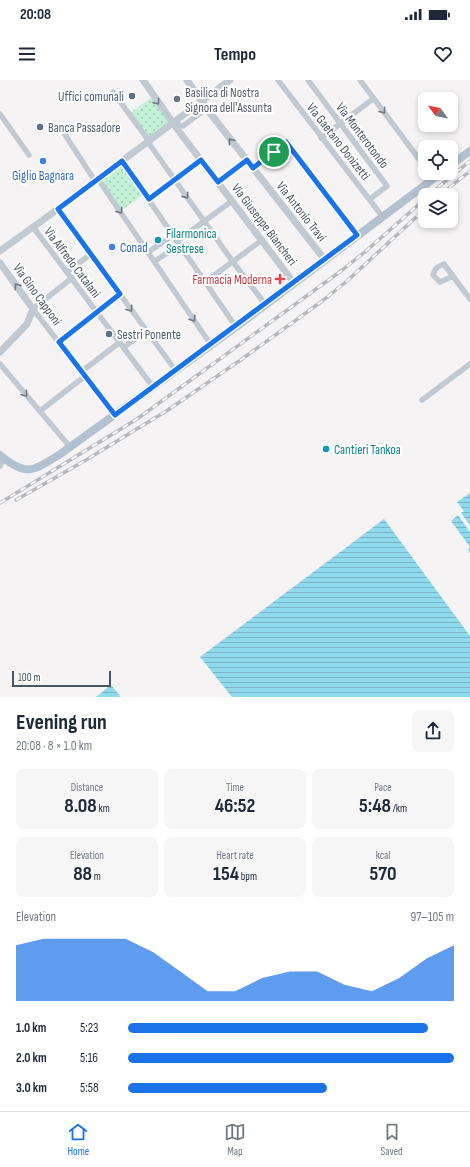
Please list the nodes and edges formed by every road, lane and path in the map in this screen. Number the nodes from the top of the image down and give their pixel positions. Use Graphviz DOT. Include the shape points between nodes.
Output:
graph roads {
  1 [pos="143,80"];
  2 [pos="187,80"];
  3 [pos="230,80"];
  4 [pos="278,80"];
  5 [pos="308,80"];
  6 [pos="360,80"];
  7 [pos="113,92"];
  8 [pos="374,99"];
  9 [pos="202,102"];
  10 [pos="0,114"];
  11 [pos="172,122"];
  12 [pos="340,124"];
  13 [pos="62,130"];
  14 [pos="322,138"];
  15 [pos="149,141"];
  16 [pos="470,151"];
  17 [pos="29,155"];
  18 [pos="418,158"];
  19 [pos="201,160"];
  20 [pos="247,160"];
  21 [pos="458,160"];
  22 [pos="122,161"];
  23 [pos="253,168"];
  24 [pos="96,180"];
  25 [pos="175,180"];
  26 [pos="427,180"];
  27 [pos="218,182"];
  28 [pos="149,199"];
  29 [pos="370,199"];
  30 [pos="232,201"];
  31 [pos="58,209"];
  32 [pos="382,216"];
  33 [pos="204,221"];
  34 [pos="34,227"];
  35 [pos="174,235"];
  36 [pos="357,235"];
  37 [pos="262,240"];
  38 [pos="178,243"];
  39 [pos="0,251"];
  40 [pos="148,252"];
  41 [pos="91,254"];
  42 [pos="325,260"];
  43 [pos="154,261"];
  44 [pos="0,262"];
  45 [pos="233,262"];
  46 [pos="67,272"];
  47 [pos="72,278"];
  48 [pos="454,278"];
  49 [pos="205,282"];
  50 [pos="294,282"];
  51 [pos="120,294"];
  52 [pos="470,299"];
  53 [pos="266,304"];
  54 [pos="34,309"];
  55 [pos="97,312"];
  56 [pos="236,326"];
  57 [pos="147,331"];
  58 [pos="59,342"];
  59 [pos="122,345"];
  60 [pos="211,345"];
  61 [pos="0,352"];
  62 [pos="0,364"];
  63 [pos="470,364"];
  64 [pos="176,371"];
  65 [pos="83,374"];
  66 [pos="153,387"];
  67 [pos="422,400"];
  68 [pos="40,411"];
  69 [pos="115,415"];
  70 [pos="71,448"];
  71 [pos="1,460"];
  1 -- 11 [label="street, Via Giuseppe Biancheri, one-way"];
  2 -- 9 [label="street, Via Antonio Travi"];
  3 -- 9 [label="street"];
  4 -- 14 [label="street, Via Gaetano Donizetti"];
  5 -- 12 [label="street, Via Monterotondo"];
  6 -- 8 [label="street"];
  7 -- 15 [label="street"];
  8 -- 12 [label="street"];
  8 -- 18 [label="street, one-way"];
  9 -- 11 [label="street"];
  20 -- 9 [label="street, Via Antonio Travi, one-way"];
  10 -- 17 [label="street"];
  11 -- 15 [label="street"];
  11 -- 19 [label="street, Via Giuseppe Biancheri"];
  12 -- 14 [label="street"];
  12 -- 29 [label="street, Via Monterotondo" via="387,186"];
  13 -- 24 [label="street"];
  14 -- 29 [label="street, Via Gaetano Donizetti"];
  15 -- 22 [label="street"];
  15 -- 25 [label="street"];
  16 -- 21 [label="main road"];
  19 -- 25 [label="street"];
  19 -- 27 [label="street, Via Giuseppe Biancheri"];
  20 -- 23 [label="street, Via Antonio Travi"];
  20 -- 27 [label="street"];
  22 -- 24 [label="street"];
  22 -- 28 [label="street"];
  23 -- 36 [label="street" via="286,142"];
  23 -- 42 [label="street, Via Antonio Travi"];
  24 -- 31 [label="street"];
  24 -- 40 [label="street, one-way"];
  25 -- 28 [label="street"];
  25 -- 33 [label="street, one-way"];
  26 -- 32 [label="main road"];
  27 -- 30 [label="street, Via Giuseppe Biancheri"];
  28 -- 35 [label="street"];
  29 -- 32 [label="street, Via Gaetano Donizetti"];
  30 -- 33 [label="street"];
  30 -- 37 [label="street, Via Giuseppe Biancheri"];
  31 -- 34 [label="street"];
  31 -- 41 [label="street"];
  32 -- 36 [label="main road"];
  33 -- 38 [label="street"];
  33 -- 45 [label="street"];
  34 -- 39 [label="street"];
  34 -- 46 [label="street, Via Alfredo Catalani"];
  35 -- 38 [label="street"];
  35 -- 40 [label="street"];
  36 -- 42 [label="main road"];
  37 -- 45 [label="street"];
  37 -- 50 [label="street, Via Giuseppe Biancheri"];
  38 -- 43 [label="street"];
  38 -- 49 [label="street"];
  40 -- 43 [label="street"];
  41 -- 46 [label="street"];
  41 -- 51 [label="street"];
  42 -- 50 [label="main road"];
  43 -- 60 [label="street, one-way"];
  54 -- 44 [label="street, Via Gino Capponi, one-way"];
  45 -- 49 [label="street"];
  45 -- 53 [label="street"];
  46 -- 47 [label="street, Via Alfredo Catalani"];
  47 -- 54 [label="street"];
  47 -- 55 [label="street, Via Alfredo Catalani"];
  48 -- 48 [label="street" via="440,282 433,275 439,265 444,264"];
  48 -- 52 [label="street"];
  49 -- 56 [label="street"];
  50 -- 53 [label="main road"];
  51 -- 55 [label="street"];
  51 -- 57 [label="street, one-way"];
  53 -- 56 [label="main road"];
  54 -- 58 [label="street, Via Gino Capponi"];
  54 -- 61 [label="street" via="26,324"];
  55 -- 58 [label="street"];
  55 -- 59 [label="street, Via Alfredo Catalani"];
  56 -- 60 [label="main road"];
  57 -- 59 [label="street"];
  57 -- 64 [label="street"];
  58 -- 65 [label="street, Via Gino Capponi"];
  59 -- 65 [label="street"];
  59 -- 66 [label="street, Via Alfredo Catalani"];
  60 -- 64 [label="main road"];
  62 -- 68 [label="street, one-way"];
  63 -- 67 [label="street"];
  64 -- 66 [label="main road"];
  65 -- 68 [label="street"];
  65 -- 69 [label="street, Via Gino Capponi"];
  66 -- 69 [label="main road"];
  68 -- 70 [label="street"];
  69 -- 70 [label="main road"];
  70 -- 71 [label="main road" via="33,470 19,469"];
}
